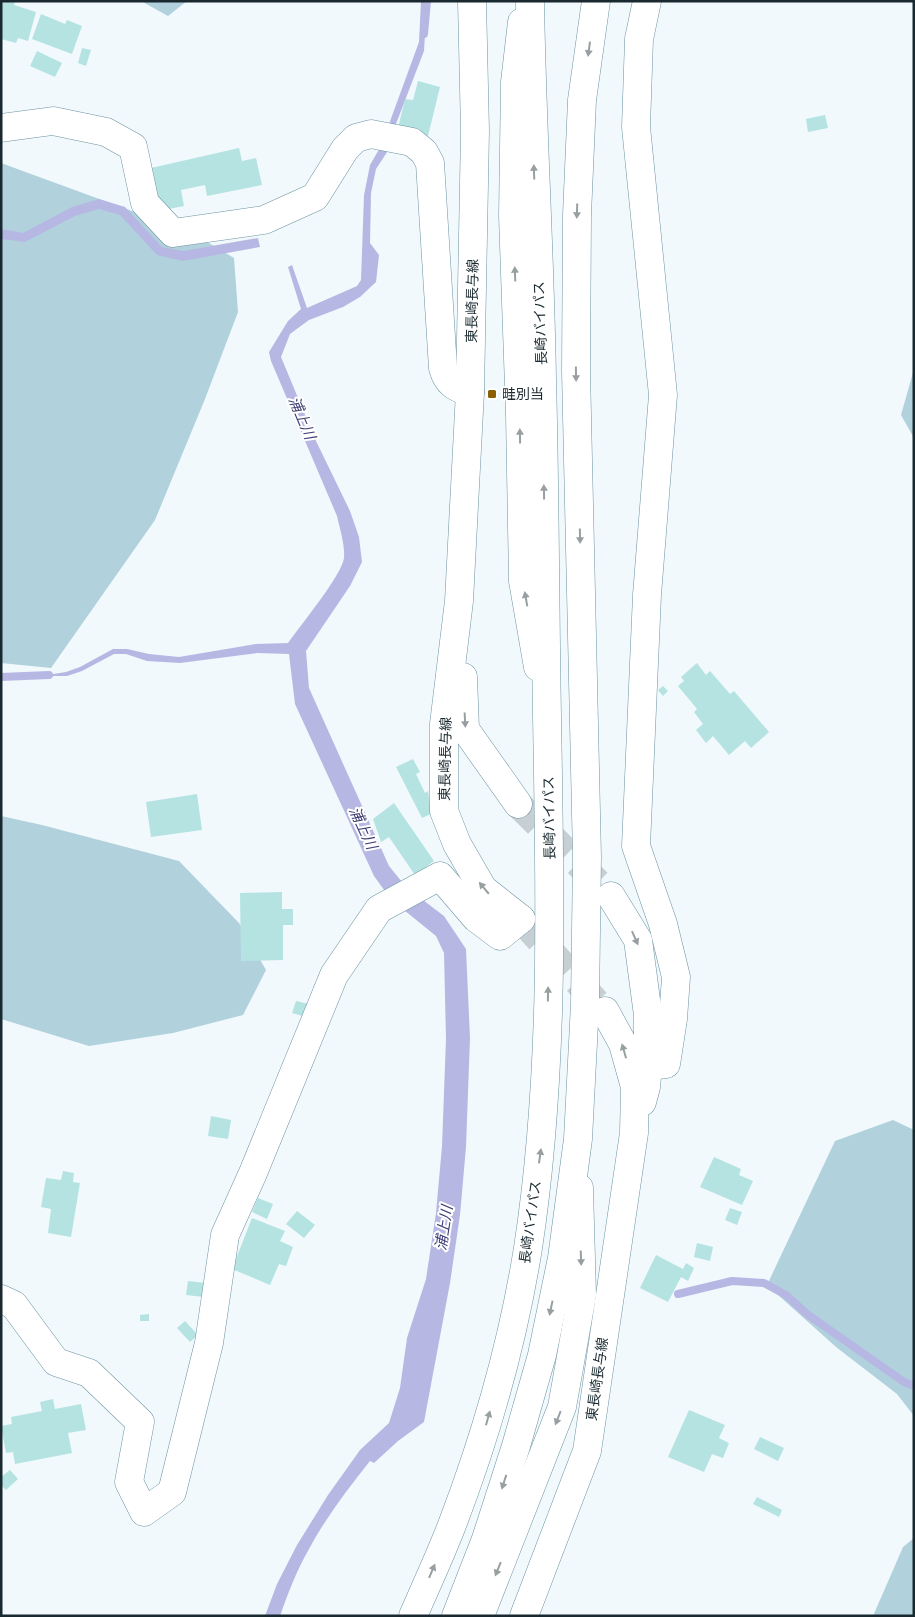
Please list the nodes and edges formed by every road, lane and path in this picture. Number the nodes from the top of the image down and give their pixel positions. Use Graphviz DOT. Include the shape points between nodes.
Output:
graph roads {
  1 [pos="472,1"];
  2 [pos="524,1"];
  3 [pos="530,1"];
  4 [pos="596,1"];
  5 [pos="647,1"];
  6 [pos="1,128"];
  7 [pos="470,392"];
  8 [pos="460,601"];
  9 [pos="547,716"];
  10 [pos="518,804"];
  11 [pos="610,896"];
  12 [pos="605,1011"];
  13 [pos="648,1066"];
  14 [pos="634,1133"];
  15 [pos="578,1139"];
  16 [pos="1,1299"];
  17 [pos="413,1616"];
  18 [pos="456,1616"];
  19 [pos="480,1616"];
  20 [pos="524,1616"];
  1 -- 7 [label="main road, 東長崎長与線" via="475,131"];
  9 -- 2 [label="main road, one-way" via="523,581 513,216 515,82"];
  9 -- 3 [label="main road, 長崎バイパス, one-way" via="542,376"];
  4 -- 15 [label="main road, one-way" via="582,100 577,215 576,381 587,857 585,1004"];
  5 -- 13 [label="main road" via="639,39 636,127 663,395 646,595 636,846 663,924 676,977 666,1064"];
  6 -- 7 [label="main road" via="53,121 106,132 134,147 144,203 173,233 264,220 315,197 345,149 356,138 371,134 412,142 424,152 430,163 443,368 446,379 458,389"];
  7 -- 8 [label="main road, 東長崎長与線"];
  8 -- 10 [label="main road, 東長崎長与線, one-way" via="465,728"];
  16 -- 8 [label="main road, 東長崎長与線, one-way" via="14,1304 56,1362 89,1373 140,1422 130,1482 144,1512 172,1492 210,1343 225,1235 334,976 379,910 440,876 476,918 500,936 521,919 483,889 457,844 444,811 444,724"];
  17 -- 9 [label="main road, 長崎バイパス, one-way" via="452,1525 482,1436 508,1347 527,1251 542,1140 548,998 550,856"];
  11 -- 13 [label="main road, 東長崎長与線, one-way" via="638,940 648,1015"];
  14 -- 12 [label="main road, 東長崎長与線, one-way" via="635,1087 623,1044"];
  13 -- 14 [label="main road, 東長崎長与線"];
  14 -- 20 [label="main road, 東長崎長与線" via="587,1451"];
  15 -- 18 [label="main road, one-way" via="562,1258 542,1355 486,1538"];
  15 -- 19 [label="main road, one-way" via="582,1295 562,1407"];
}
